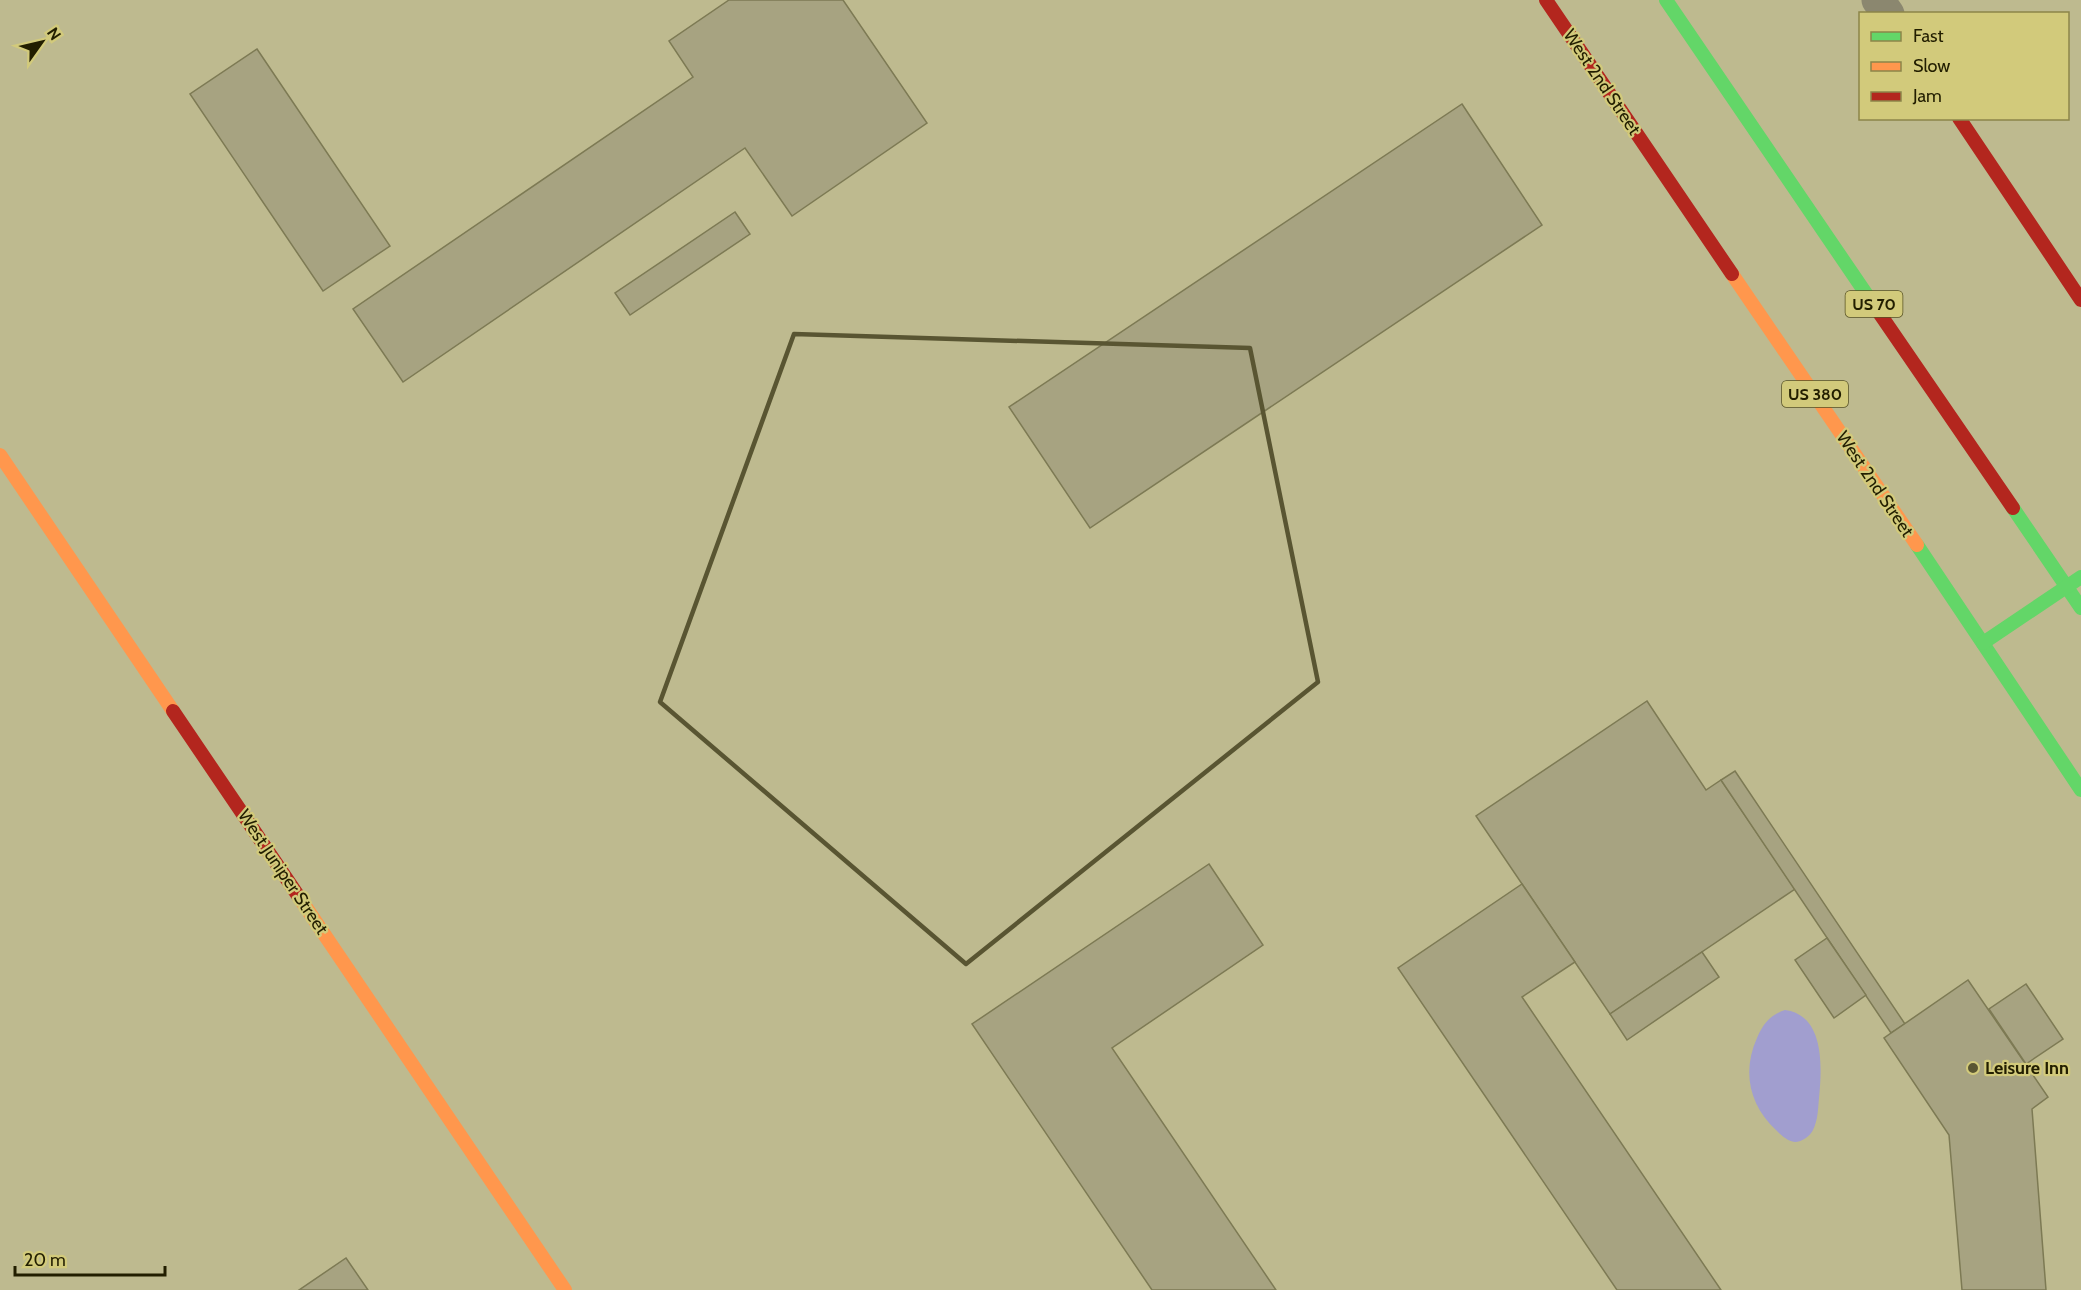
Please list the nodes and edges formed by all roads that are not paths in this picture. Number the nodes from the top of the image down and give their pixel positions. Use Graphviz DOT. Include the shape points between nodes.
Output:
graph roads {
  1 [pos="1546,0"];
  2 [pos="1666,0"];
  3 [pos="1960,120"];
  4 [pos="2081,300"];
  5 [pos="0,455"];
  6 [pos="2081,577"];
  7 [pos="2067,586"];
  8 [pos="2081,608"];
  9 [pos="1983,643"];
  10 [pos="2081,790"];
  11 [pos="565,1290"];
  1 -- 9 [label="main road, West 2nd Street / US 380"];
  2 -- 7 [label="main road, US 70"];
  3 -- 4 [label="main road"];
  5 -- 11 [label="main road, West Juniper Street"];
  6 -- 7 [label="main road"];
  7 -- 8 [label="main road, US 70"];
  7 -- 9 [label="main road"];
  9 -- 10 [label="main road, West 2nd Street / US 380"];
}
